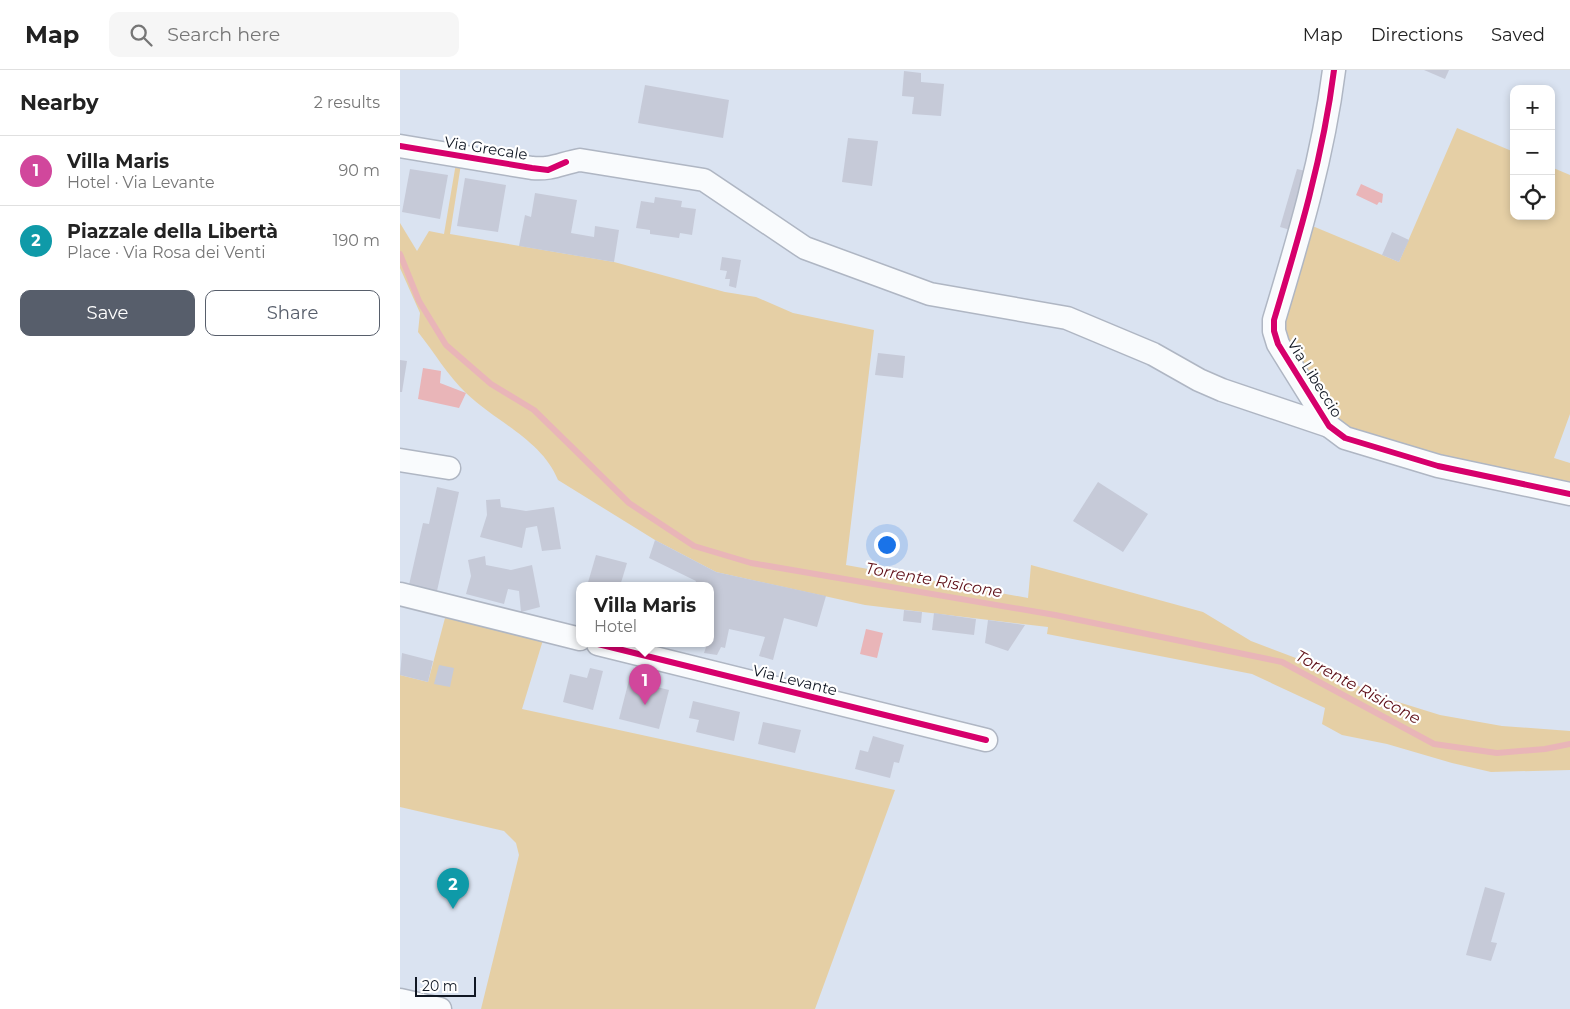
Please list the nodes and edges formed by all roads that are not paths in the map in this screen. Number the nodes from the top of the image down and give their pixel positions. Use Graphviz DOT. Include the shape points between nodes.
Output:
graph roads {
  1 [pos="1334,70"];
  2 [pos="400,146"];
  3 [pos="1329,426"];
  4 [pos="400,460"];
  5 [pos="449,468"];
  6 [pos="1570,494"];
  7 [pos="400,594"];
  8 [pos="576,638"];
  9 [pos="610,647"];
  10 [pos="986,740"];
  11 [pos="400,1000"];
  12 [pos="440,1009"];
  1 -- 3 [label="street, Via Libeccio" via="1328,124 1274,320 1278,344"];
  2 -- 3 [label="street, Via Grecale" via="548,170 580,160 704,180 805,248 930,294 1067,318 1153,354 1222,390"];
  3 -- 6 [label="street, Via Libeccio" via="1362,445 1438,466"];
  4 -- 5 [label="street"];
  7 -- 8 [label="street"];
  9 -- 10 [label="street, Via Levante"];
  11 -- 12 [label="street"];
}
